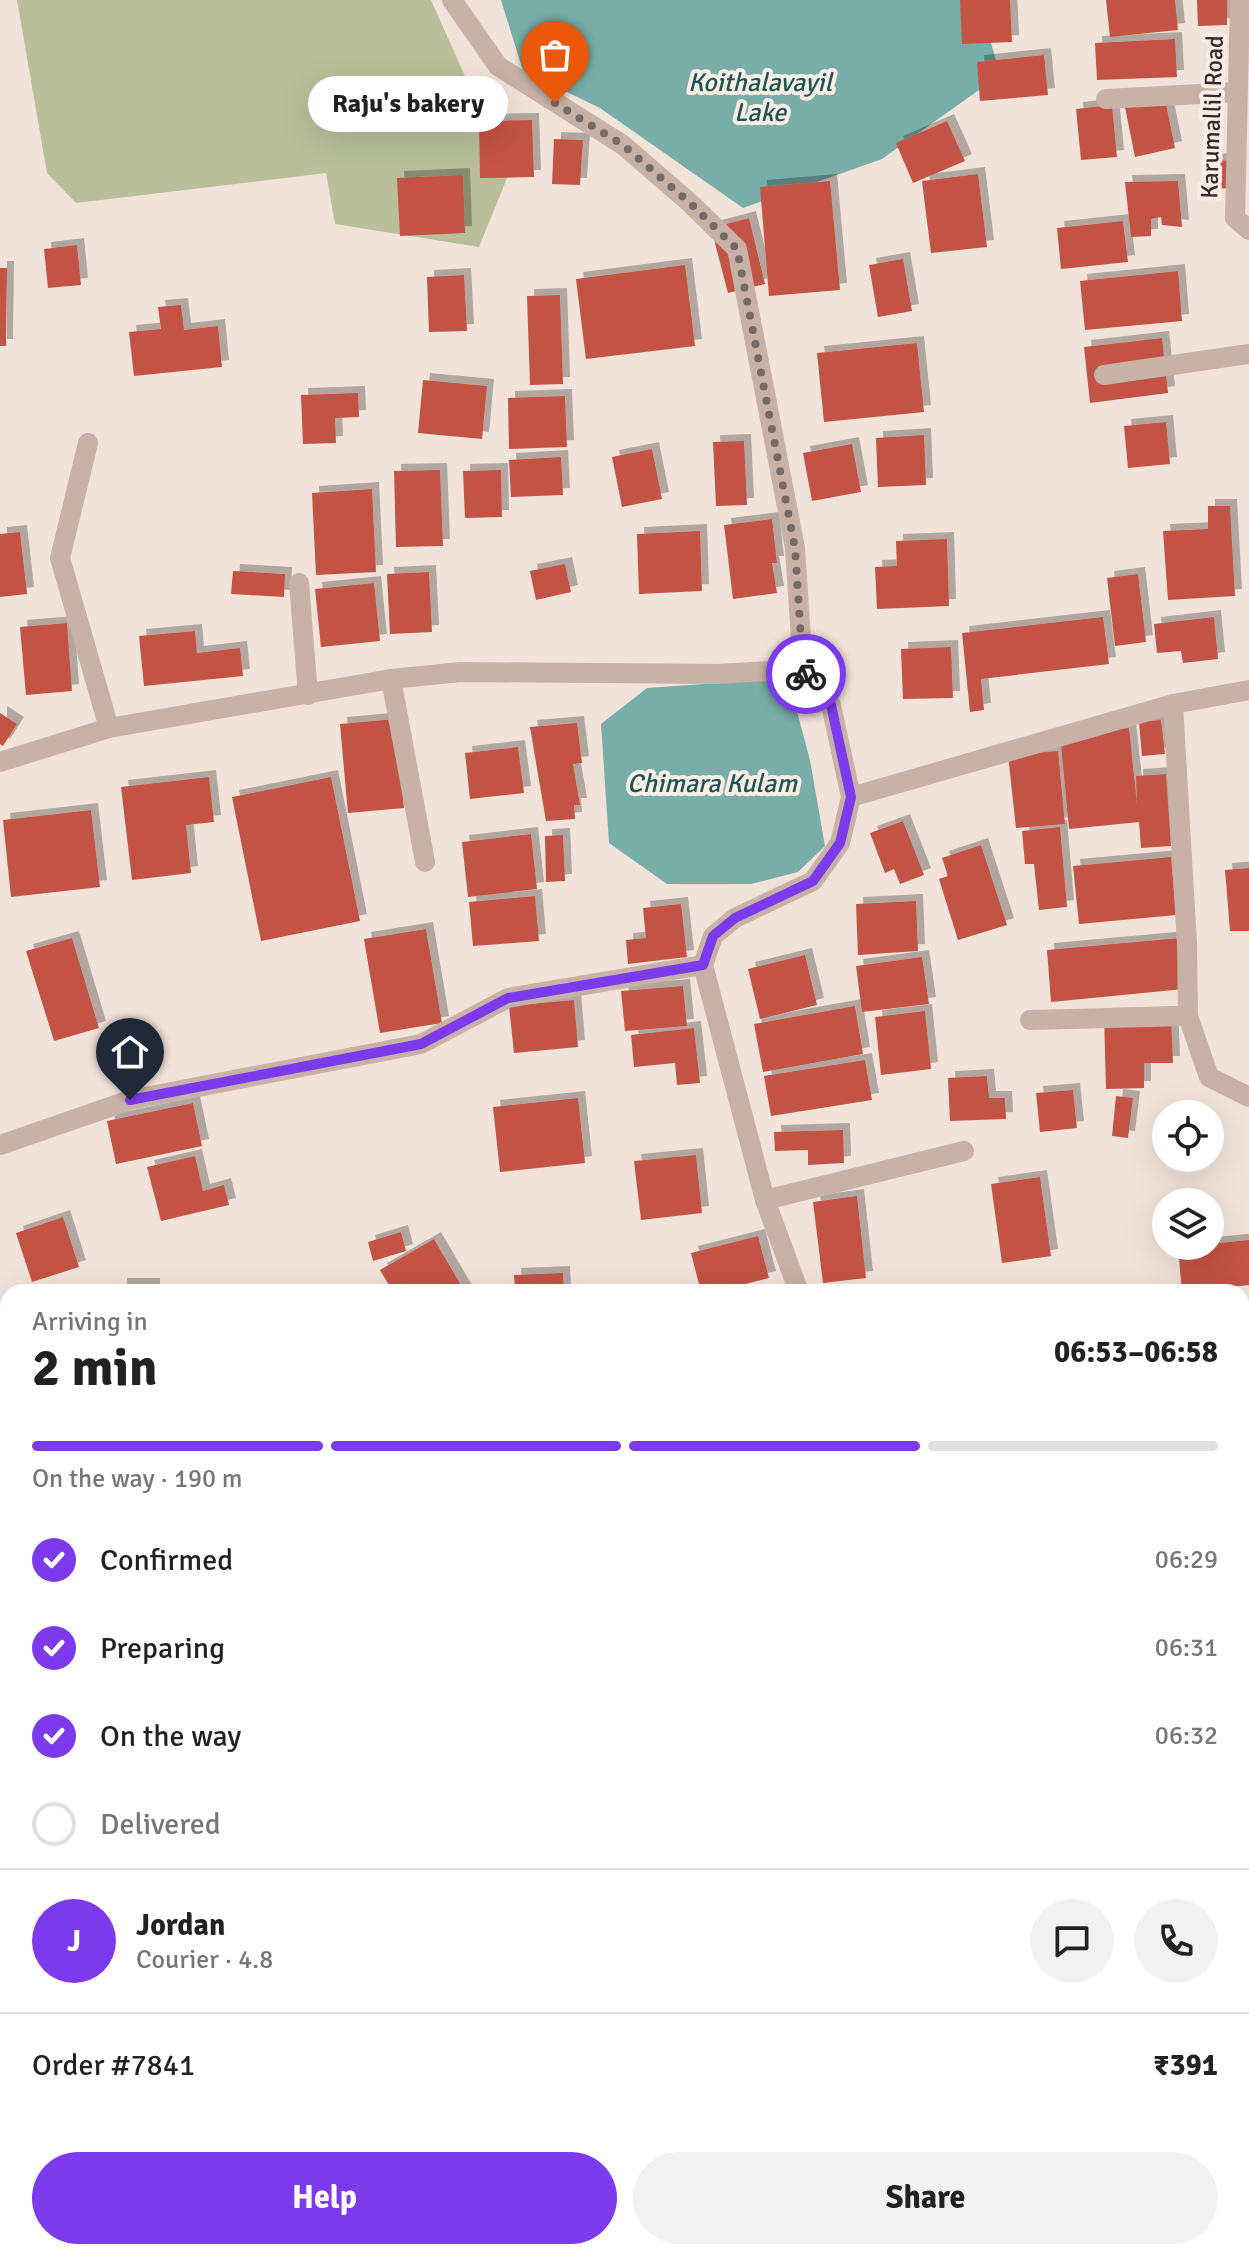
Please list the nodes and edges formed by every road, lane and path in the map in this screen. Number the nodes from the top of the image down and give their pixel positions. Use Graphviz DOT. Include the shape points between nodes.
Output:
graph roads {
  1 [pos="452,0"];
  2 [pos="1240,0"];
  3 [pos="1237,92"];
  4 [pos="1106,99"];
  5 [pos="1249,230"];
  6 [pos="1249,354"];
  7 [pos="1104,375"];
  8 [pos="88,443"];
  9 [pos="299,583"];
  10 [pos="803,669"];
  11 [pos="391,679"];
  12 [pos="1249,690"];
  13 [pos="308,695"];
  14 [pos="1173,704"];
  15 [pos="109,728"];
  16 [pos="0,762"];
  17 [pos="851,797"];
  18 [pos="425,862"];
  19 [pos="703,965"];
  20 [pos="1188,1016"];
  21 [pos="1030,1020"];
  22 [pos="1249,1097"];
  23 [pos="0,1145"];
  24 [pos="964,1151"];
  25 [pos="765,1200"];
  26 [pos="796,1284"];
  1 -- 10 [label="street" via="498,66 623,145 737,249 795,548"];
  2 -- 3 [label="street, Karumallil Road"];
  3 -- 4 [label="street"];
  3 -- 5 [label="street, Karumallil Road" via="1235,218"];
  6 -- 7 [label="street"];
  8 -- 15 [label="street" via="60,558"];
  9 -- 13 [label="street"];
  10 -- 11 [label="street" via="718,674 461,672"];
  10 -- 17 [label="street" via="831,705"];
  11 -- 13 [label="street"];
  11 -- 18 [label="street"];
  12 -- 14 [label="street"];
  13 -- 15 [label="street"];
  14 -- 17 [label="street"];
  14 -- 20 [label="street"];
  15 -- 16 [label="street"];
  17 -- 19 [label="street" via="840,843 813,881 735,918 713,936"];
  19 -- 23 [label="street" via="508,998 421,1044 130,1100"];
  19 -- 25 [label="street"];
  20 -- 21 [label="street"];
  20 -- 22 [label="street" via="1209,1077"];
  24 -- 25 [label="street"];
  25 -- 26 [label="street"];
}
